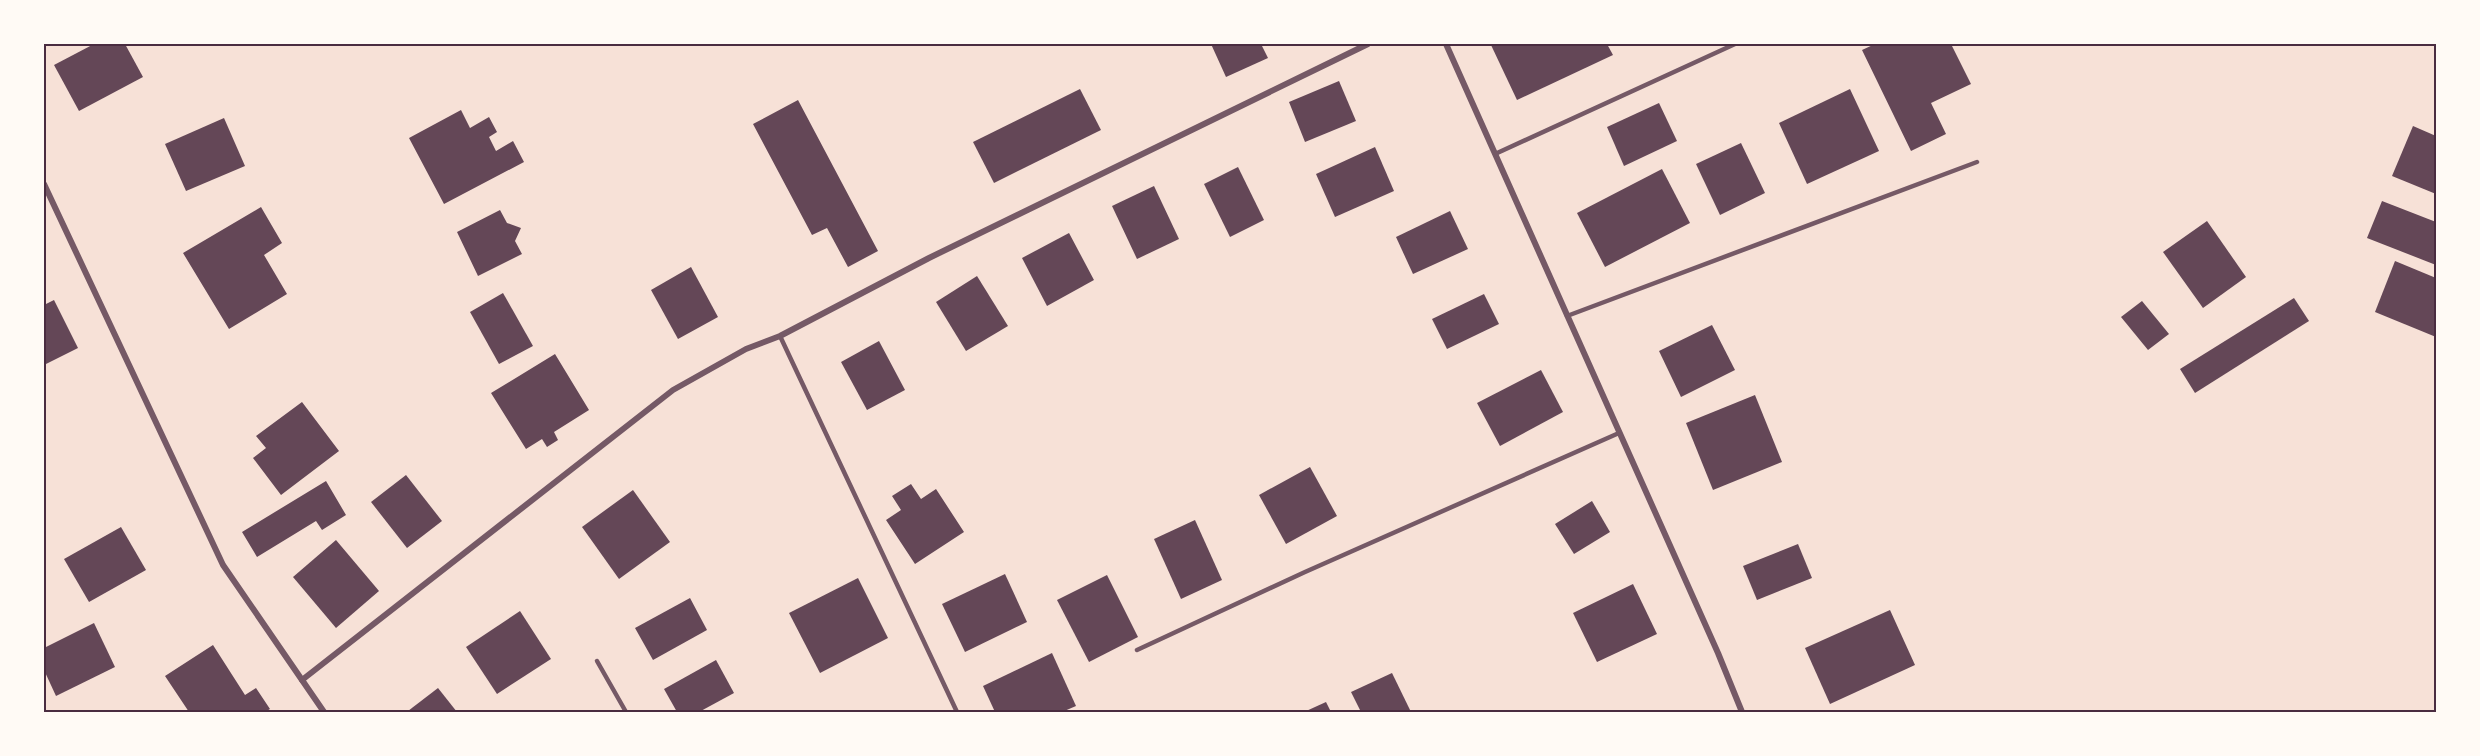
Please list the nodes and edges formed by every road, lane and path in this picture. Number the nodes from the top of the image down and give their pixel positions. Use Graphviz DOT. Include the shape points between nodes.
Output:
graph roads {
  1 [pos="1368,44"];
  2 [pos="1446,44"];
  3 [pos="1735,44"];
  4 [pos="1495,154"];
  5 [pos="1977,162"];
  6 [pos="44,184"];
  7 [pos="1567,315"];
  8 [pos="780,336"];
  9 [pos="1619,433"];
  10 [pos="1137,650"];
  11 [pos="597,662"];
  12 [pos="302,680"];
  13 [pos="324,712"];
  14 [pos="626,712"];
  15 [pos="957,712"];
  16 [pos="1742,712"];
  1 -- 8 [label="street" via="929,258"];
  2 -- 4 [label="street"];
  3 -- 4 [label="lane"];
  4 -- 7 [label="street"];
  5 -- 7 [label="lane"];
  6 -- 12 [label="street" via="223,565"];
  7 -- 9 [label="street"];
  8 -- 12 [label="street" via="746,349 674,390"];
  8 -- 15 [label="lane"];
  9 -- 10 [label="lane"];
  9 -- 16 [label="street"];
  11 -- 14 [label="lane"];
  12 -- 13 [label="street"];
}
